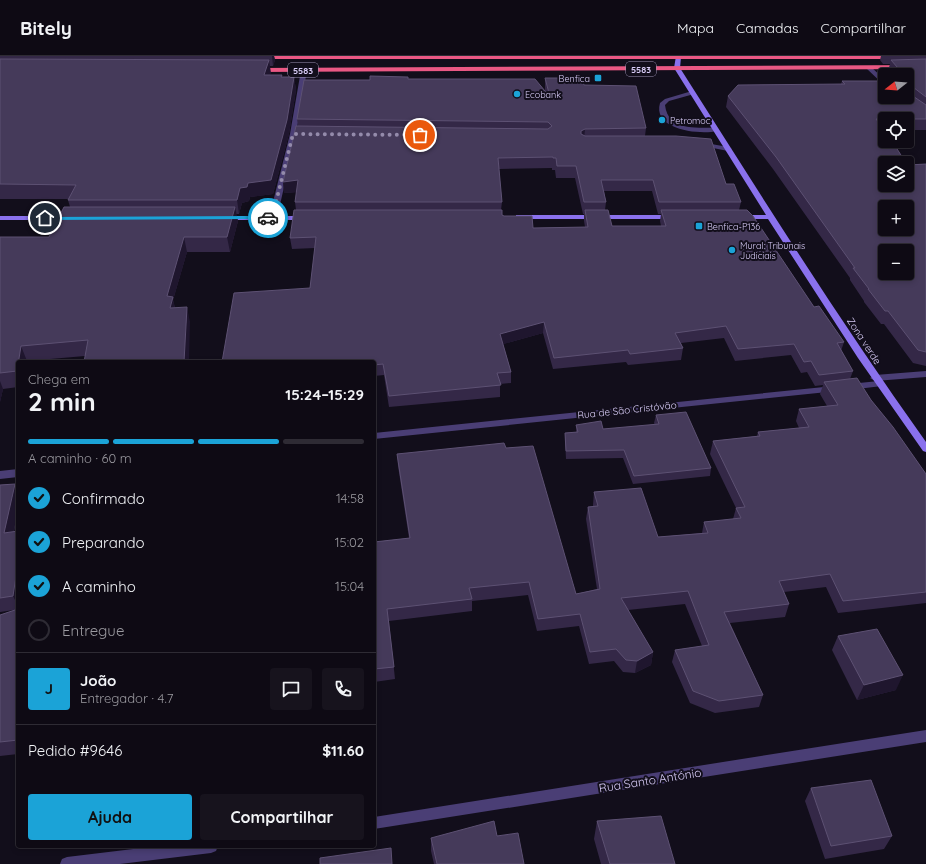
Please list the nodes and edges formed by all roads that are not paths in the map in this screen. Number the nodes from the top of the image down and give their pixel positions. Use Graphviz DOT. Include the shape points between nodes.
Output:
graph roads {
  1 [pos="368,56"];
  2 [pos="677,56"];
  3 [pos="257,57"];
  4 [pos="926,57"];
  5 [pos="868,67"];
  6 [pos="926,67"];
  7 [pos="677,68"];
  8 [pos="249,70"];
  9 [pos="304,70"];
  10 [pos="878,77"];
  11 [pos="692,93"];
  12 [pos="716,130"];
  13 [pos="293,134"];
  14 [pos="301,134"];
  15 [pos="692,144"];
  16 [pos="728,149"];
  17 [pos="510,217"];
  18 [pos="684,217"];
  19 [pos="731,217"];
  20 [pos="771,217"];
  21 [pos="0,218"];
  22 [pos="78,218"];
  23 [pos="218,218"];
  24 [pos="272,218"];
  25 [pos="312,218"];
  26 [pos="926,374"];
  27 [pos="877,381"];
  28 [pos="376,436"];
  29 [pos="926,449"];
  30 [pos="16,473"];
  31 [pos="0,475"];
  32 [pos="926,736"];
  33 [pos="376,823"];
  34 [pos="195,848"];
  35 [pos="67,864"];
  1 -- 2 [label="highway, 5583"];
  1 -- 3 [label="highway, 5583"];
  2 -- 4 [label="highway, 5583"];
  2 -- 7 [label="street"];
  5 -- 6 [label="highway, 5583"];
  5 -- 7 [label="highway, 5583"];
  5 -- 10 [label="street"];
  7 -- 9 [label="highway, 5583"];
  7 -- 11 [label="street"];
  8 -- 9 [label="highway, 5583"];
  9 -- 13 [label="street"];
  11 -- 12 [label="street"];
  11 -- 12 [label="street" via="667,100 662,104 661,112 665,119 671,124"];
  12 -- 16 [label="street"];
  13 -- 14 [label="street"];
  13 -- 24 [label="street"];
  15 -- 16 [label="street"];
  16 -- 20 [label="street"];
  17 -- 18 [label="street"];
  19 -- 20 [label="street"];
  20 -- 27 [label="street, Zona verde"];
  21 -- 22 [label="street"];
  23 -- 24 [label="street"];
  24 -- 25 [label="street"];
  26 -- 27 [label="street, Rua de São Cristóvão"];
  27 -- 28 [label="street, Rua de São Cristóvão"];
  27 -- 29 [label="street, Zona verde"];
  30 -- 31 [label="street"];
  32 -- 33 [label="street, Rua Santo António"];
  34 -- 35 [label="street"];
}
